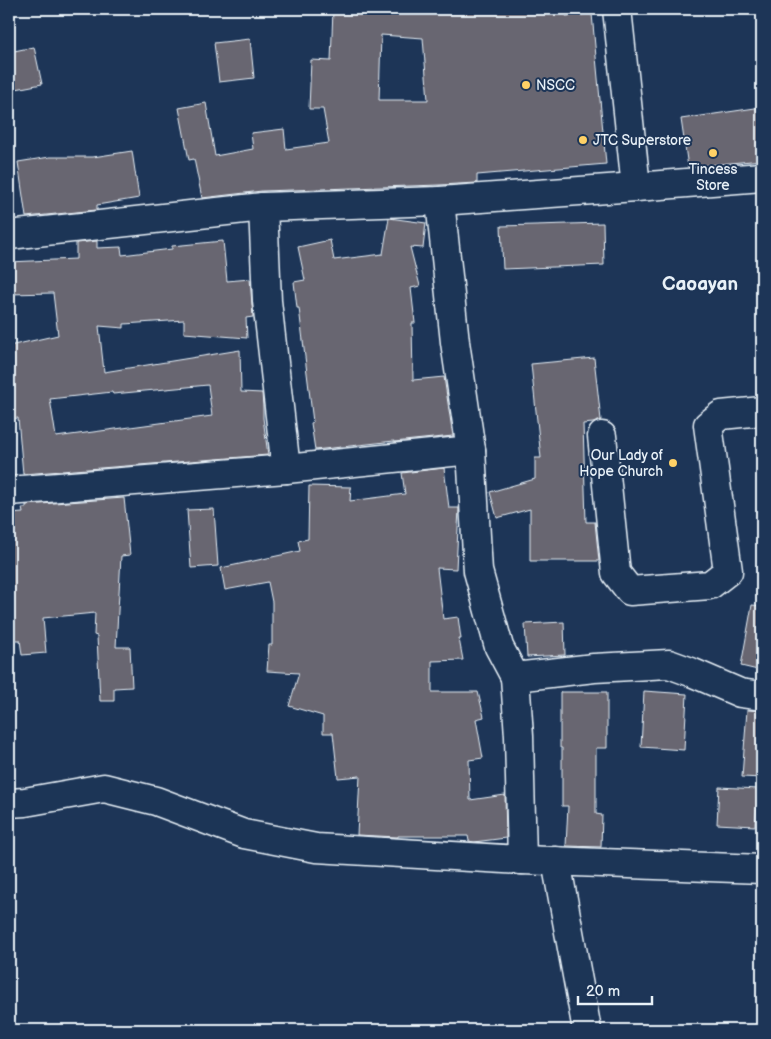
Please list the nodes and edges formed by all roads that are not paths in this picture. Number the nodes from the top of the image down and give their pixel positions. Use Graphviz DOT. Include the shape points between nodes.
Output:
graph roads {
  1 [pos="617,9"];
  2 [pos="762,177"];
  3 [pos="636,187"];
  4 [pos="440,201"];
  5 [pos="263,206"];
  6 [pos="9,235"];
  7 [pos="757,411"];
  8 [pos="602,436"];
  9 [pos="471,450"];
  10 [pos="286,469"];
  11 [pos="9,491"];
  12 [pos="515,677"];
  13 [pos="762,696"];
  14 [pos="9,803"];
  15 [pos="522,860"];
  16 [pos="556,861"];
  17 [pos="762,869"];
  18 [pos="587,1030"];
  1 -- 3 [label="street"];
  2 -- 3 [label="street"];
  3 -- 4 [label="street"];
  4 -- 5 [label="street"];
  4 -- 9 [label="street" via="455,342"];
  5 -- 6 [label="street"];
  5 -- 10 [label="street" via="267,301"];
  7 -- 8 [label="street" via="721,415 708,425 728,571 710,585 630,591 616,573"];
  9 -- 10 [label="street"];
  9 -- 12 [label="street" via="478,571 499,647"];
  10 -- 11 [label="street"];
  12 -- 13 [label="street" via="668,664 740,693"];
  12 -- 15 [label="street"];
  14 -- 15 [label="street" via="104,788 156,801 244,834 316,848"];
  15 -- 16 [label="street"];
  16 -- 17 [label="street"];
  16 -- 18 [label="street"];
}
